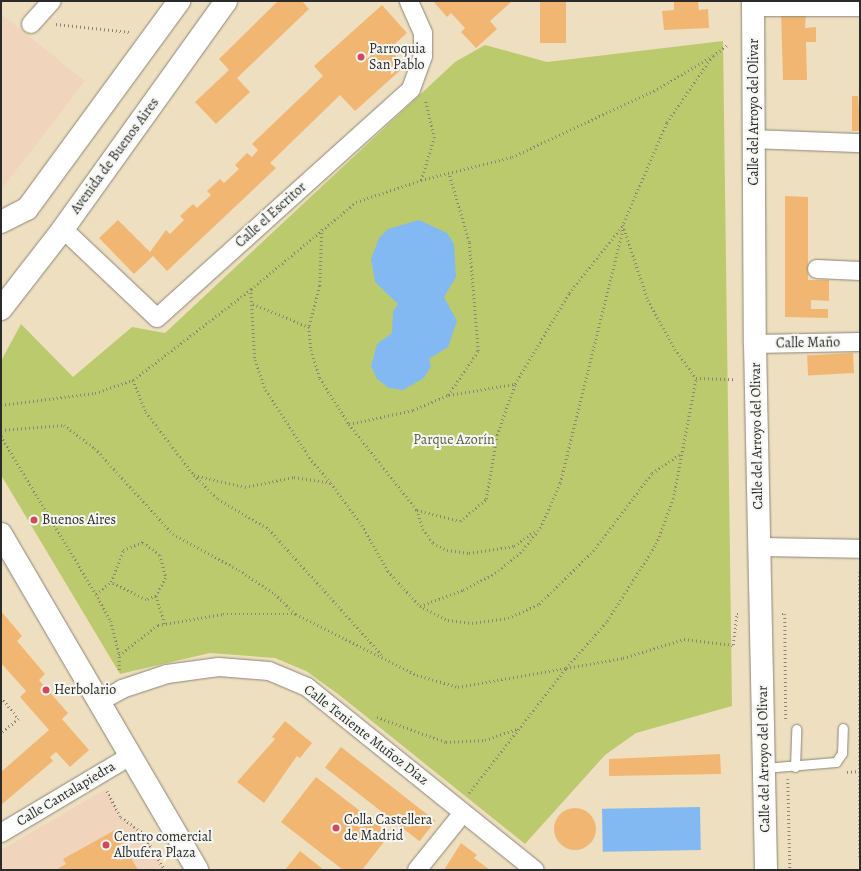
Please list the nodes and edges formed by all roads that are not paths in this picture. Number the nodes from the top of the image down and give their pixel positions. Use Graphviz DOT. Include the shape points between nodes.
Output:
graph roads {
  1 [pos="52,1"];
  2 [pos="179,1"];
  3 [pos="226,1"];
  4 [pos="409,1"];
  5 [pos="753,4"];
  6 [pos="860,7"];
  7 [pos="31,24"];
  8 [pos="754,139"];
  9 [pos="860,143"];
  10 [pos="1,222"];
  11 [pos="63,229"];
  12 [pos="816,269"];
  13 [pos="860,270"];
  14 [pos="1,309"];
  15 [pos="860,342"];
  16 [pos="755,344"];
  17 [pos="1,534"];
  18 [pos="759,547"];
  19 [pos="860,549"];
  20 [pos="100,702"];
  21 [pos="843,728"];
  22 [pos="796,729"];
  23 [pos="130,756"];
  24 [pos="796,767"];
  25 [pos="764,768"];
  26 [pos="461,811"];
  27 [pos="1,833"];
  28 [pos="197,870"];
  29 [pos="417,870"];
  30 [pos="535,870"];
  31 [pos="766,870"];
  1 -- 7 [label="street"];
  2 -- 10 [label="main road" via="27,209"];
  3 -- 11 [label="main road, Avenida de Buenos Aires"];
  4 -- 11 [label="street, Calle el Escritor" via="423,33 423,56 411,89 157,318"];
  5 -- 6 [label="street"];
  5 -- 8 [label="main road, Calle del Arroyo del Olivar"];
  8 -- 9 [label="street"];
  8 -- 16 [label="main road, Calle del Arroyo del Olivar"];
  11 -- 14 [label="main road, Avenida de Buenos Aires"];
  12 -- 13 [label="street"];
  15 -- 16 [label="street, Calle Maño"];
  16 -- 18 [label="main road, Calle del Arroyo del Olivar"];
  17 -- 20 [label="main road"];
  18 -- 19 [label="street"];
  18 -- 25 [label="main road, Calle del Arroyo del Olivar"];
  20 -- 23 [label="main road"];
  20 -- 26 [label="street, Calle Teniente Muñoz Díaz" via="122,689 167,674 219,667 269,671 307,687"];
  21 -- 24 [label="lane" via="842,753 836,762"];
  22 -- 24 [label="lane"];
  23 -- 27 [label="street, Calle Cantalapiedra"];
  23 -- 28 [label="main road"];
  24 -- 25 [label="lane"];
  25 -- 31 [label="main road, Calle del Arroyo del Olivar"];
  26 -- 29 [label="street"];
  26 -- 30 [label="street, Calle Teniente Muñoz Díaz"];
}
